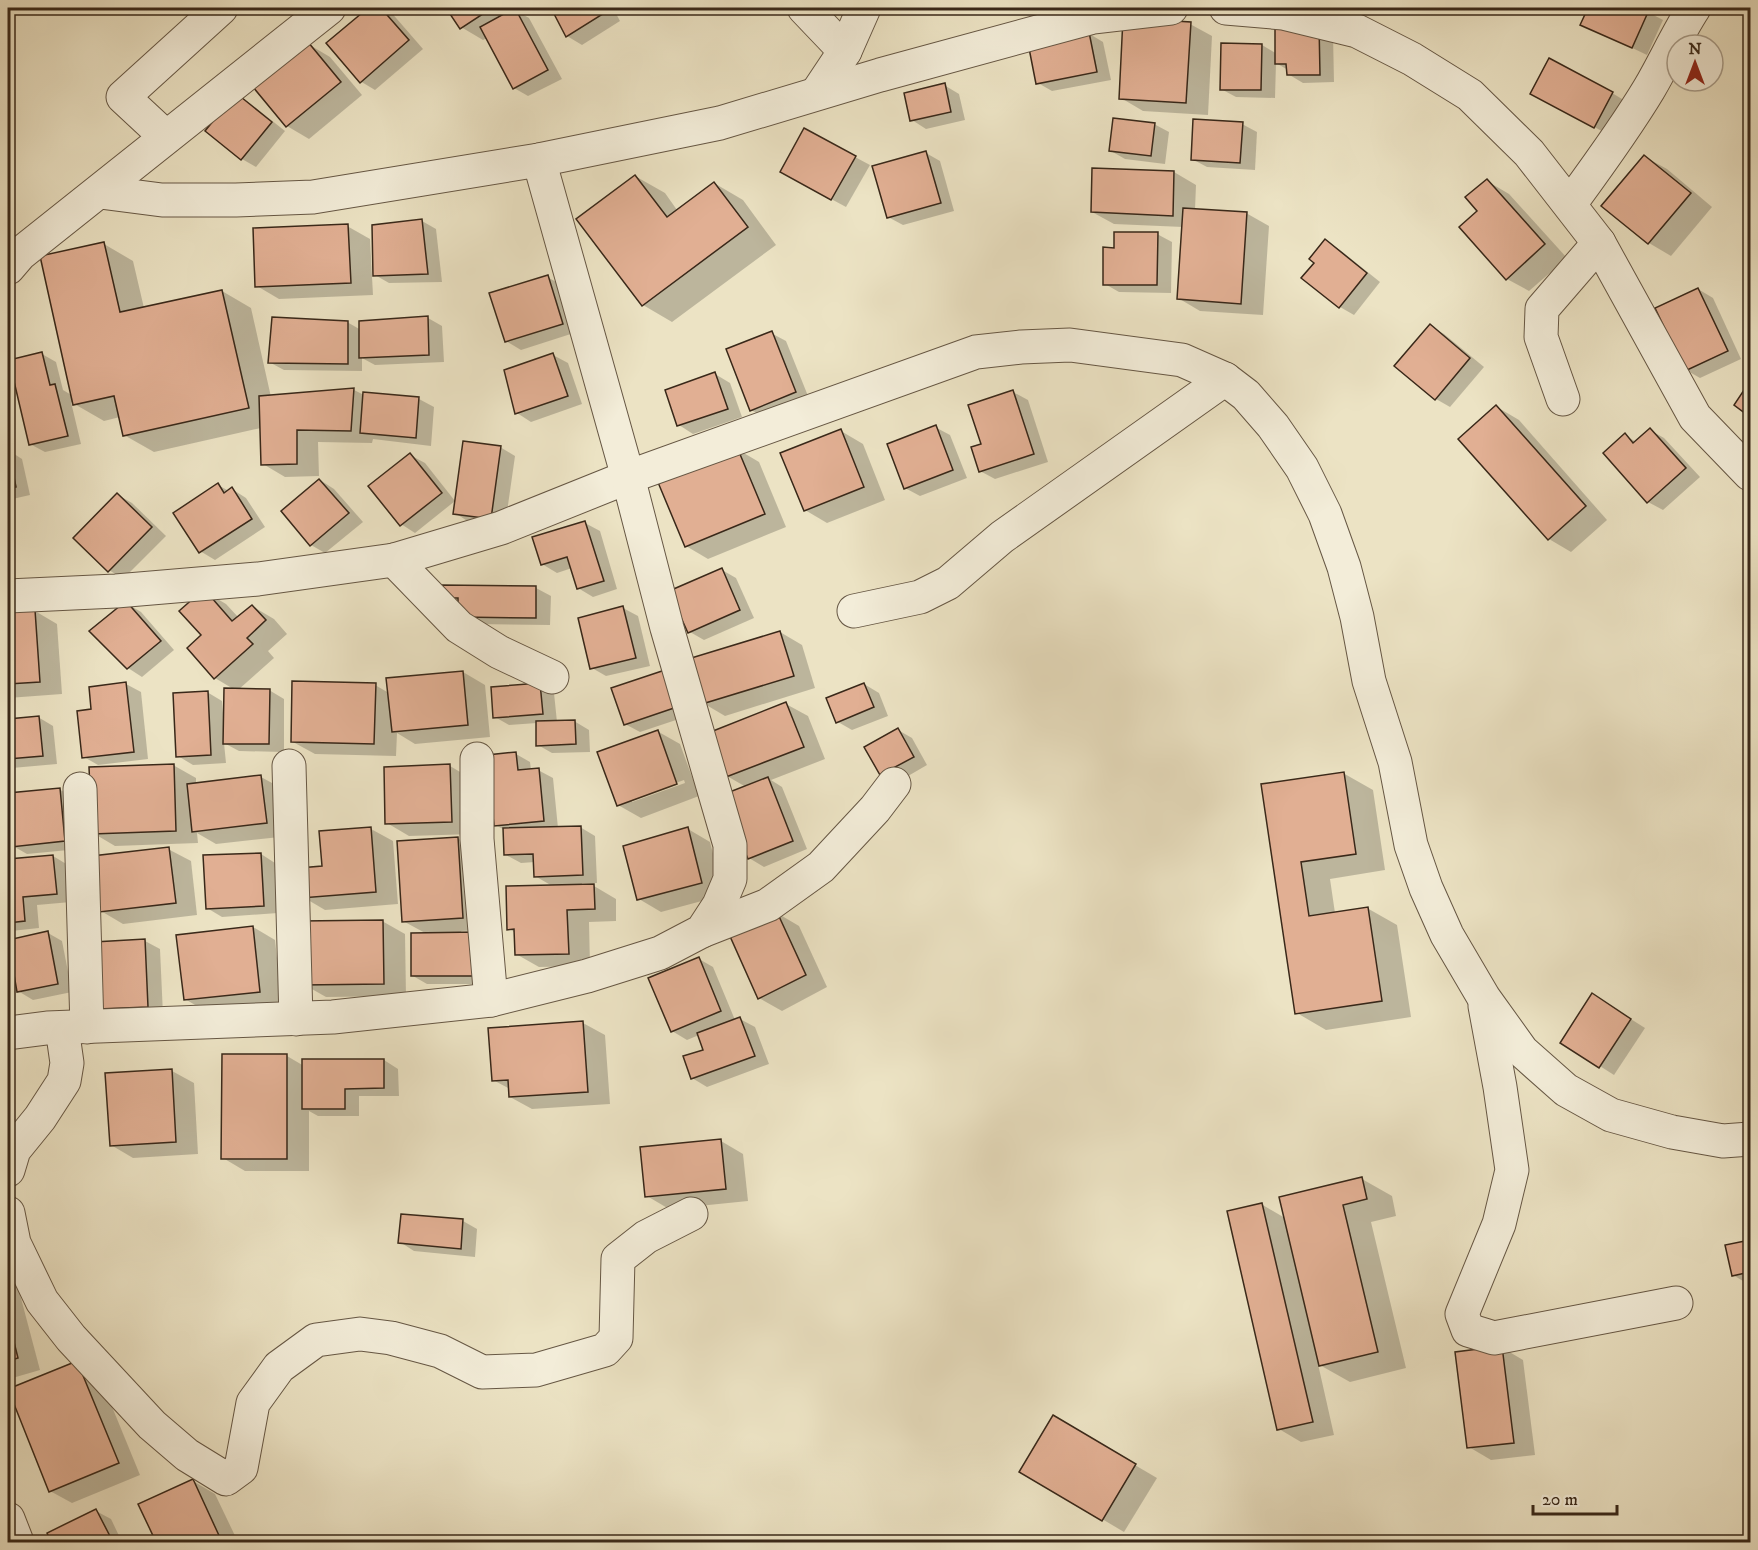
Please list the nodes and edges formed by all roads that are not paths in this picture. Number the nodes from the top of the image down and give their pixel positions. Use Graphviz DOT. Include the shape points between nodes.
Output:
graph roads {
  1 [pos="222,8"];
  2 [pos="329,8"];
  3 [pos="804,8"];
  4 [pos="864,8"];
  5 [pos="1171,8"];
  6 [pos="1226,8"];
  7 [pos="1694,8"];
  8 [pos="1267,9"];
  9 [pos="845,51"];
  10 [pos="817,93"];
  11 [pos="166,137"];
  12 [pos="540,160"];
  13 [pos="100,192"];
  14 [pos="1570,204"];
  15 [pos="1599,243"];
  16 [pos="8,268"];
  17 [pos="1225,379"];
  18 [pos="1563,399"];
  19 [pos="1750,474"];
  20 [pos="628,477"];
  21 [pos="394,560"];
  22 [pos="8,596"];
  23 [pos="854,611"];
  24 [pos="552,677"];
  25 [pos="477,759"];
  26 [pos="289,766"];
  27 [pos="894,784"];
  28 [pos="80,789"];
  29 [pos="702,931"];
  30 [pos="1484,998"];
  31 [pos="490,1000"];
  32 [pos="296,1019"];
  33 [pos="75,1027"];
  34 [pos="8,1033"];
  35 [pos="1750,1139"];
  36 [pos="8,1170"];
  37 [pos="8,1213"];
  38 [pos="691,1214"];
  39 [pos="1676,1303"];
  40 [pos="8,1520"];
  41 [pos="17,1542"];
  1 -- 11 [label="street" via="123,98"];
  2 -- 11 [label="street"];
  3 -- 9 [label="street"];
  4 -- 9 [label="street"];
  5 -- 10 [label="street" via="1093,17"];
  6 -- 8 [label="street"];
  7 -- 14 [label="street" via="1621,134"];
  8 -- 14 [label="street" via="1357,31 1413,59 1470,95 1529,153"];
  9 -- 10 [label="street"];
  10 -- 12 [label="street" via="720,123"];
  11 -- 13 [label="street"];
  12 -- 13 [label="street" via="313,197 162,200"];
  12 -- 20 [label="street"];
  13 -- 16 [label="street" via="20,254"];
  14 -- 15 [label="street"];
  15 -- 18 [label="street" via="1542,309 1541,337"];
  15 -- 19 [label="street" via="1695,417"];
  17 -- 20 [label="street" via="1182,360 1070,345 976,352"];
  17 -- 23 [label="street" via="1002,537 948,583 920,597"];
  17 -- 30 [label="street" via="1246,395 1273,426 1302,468 1325,514 1344,567 1369,681 1395,762 1411,845 1448,935"];
  20 -- 21 [label="street" via="501,528"];
  20 -- 29 [label="street" via="730,845 730,879"];
  21 -- 22 [label="street" via="258,579"];
  21 -- 24 [label="street" via="459,627 499,652"];
  25 -- 31 [label="street" via="477,839"];
  26 -- 32 [label="street"];
  27 -- 29 [label="street" via="821,867 768,905"];
  28 -- 33 [label="street"];
  29 -- 31 [label="street" via="660,953"];
  30 -- 35 [label="street" via="1522,1051 1566,1090 1611,1115 1723,1141"];
  30 -- 39 [label="street" via="1512,1170 1499,1224 1462,1314 1468,1330 1494,1338"];
  31 -- 32 [label="street"];
  32 -- 33 [label="street"];
  33 -- 34 [label="street"];
  33 -- 36 [label="street" via="64,1081 14,1150"];
  37 -- 38 [label="street" via="14,1243 42,1301 72,1338 152,1425 187,1455 226,1479 241,1468 253,1403 279,1367 316,1340 360,1334 391,1338 440,1351 482,1372 536,1370 605,1350 616,1338 618,1259 646,1237"];
  40 -- 41 [label="street"];
}
